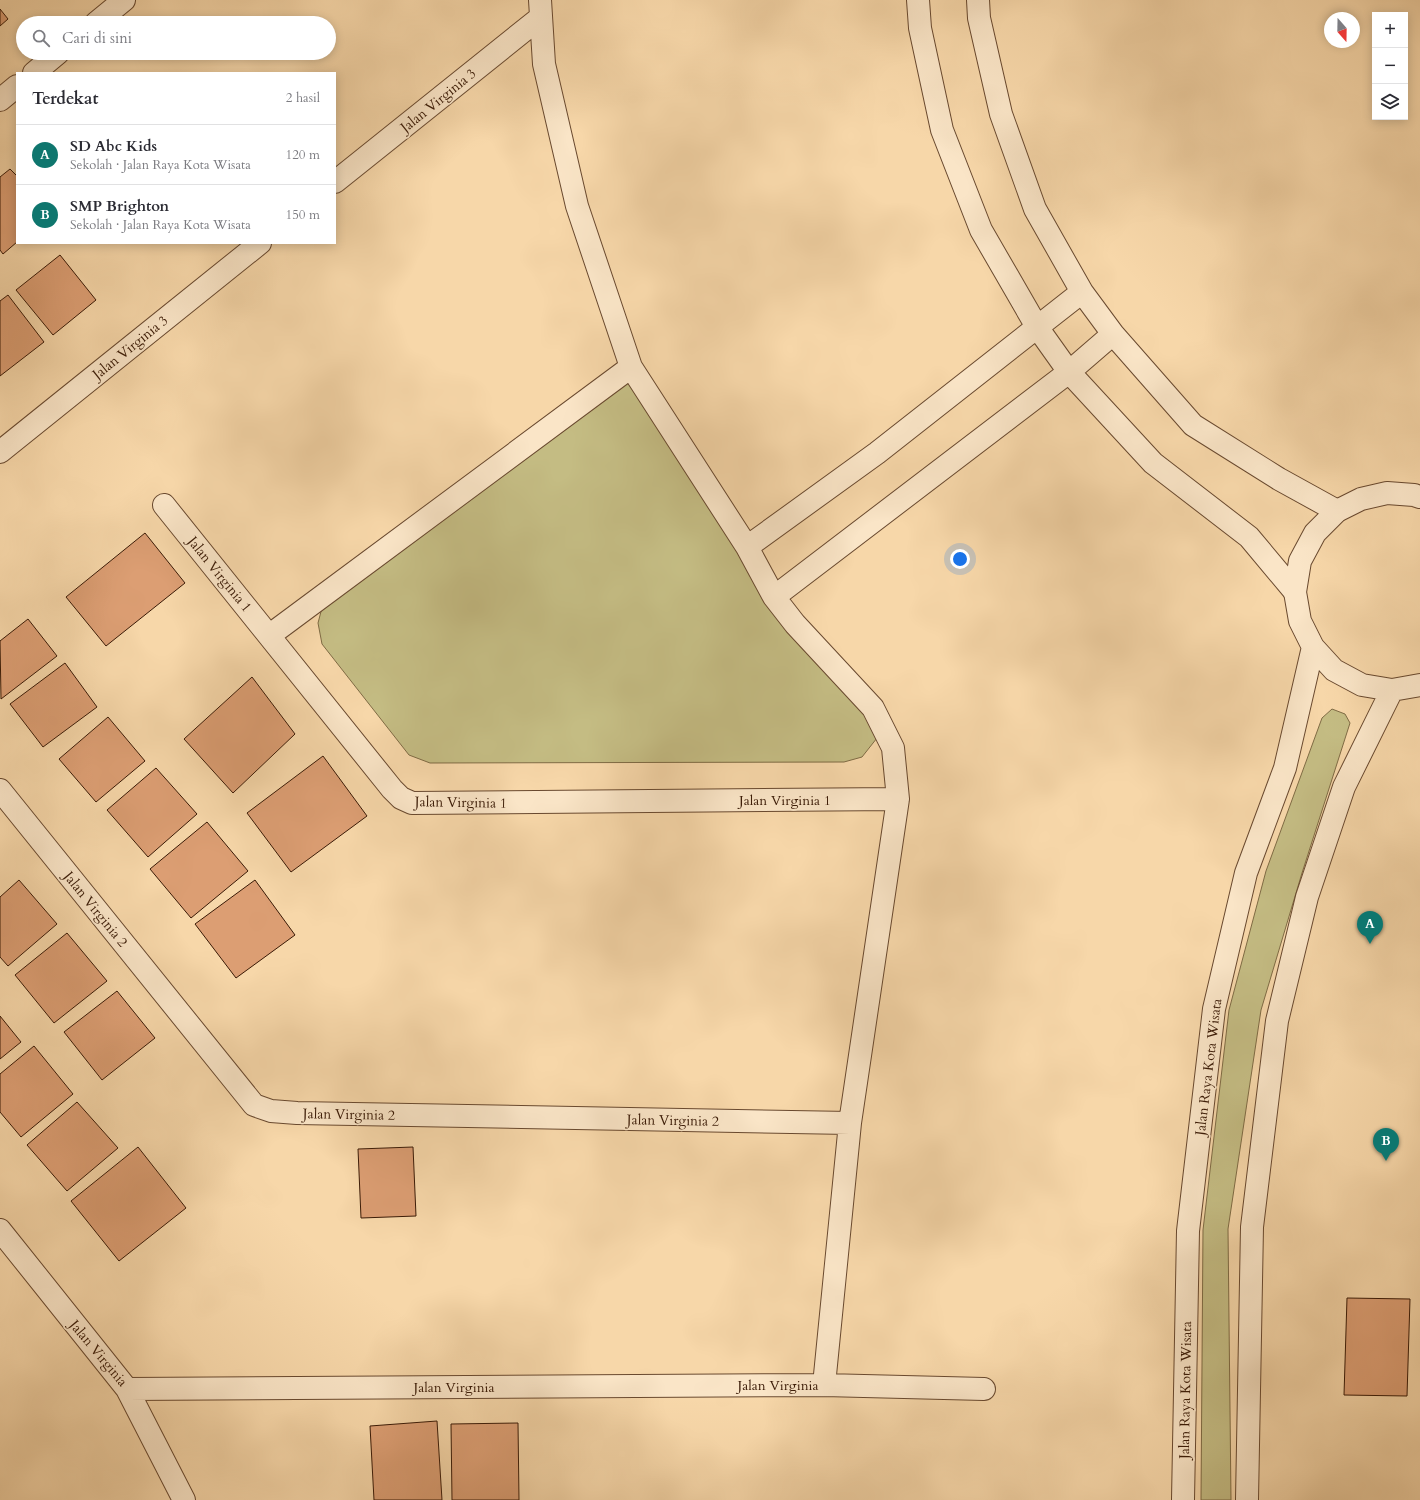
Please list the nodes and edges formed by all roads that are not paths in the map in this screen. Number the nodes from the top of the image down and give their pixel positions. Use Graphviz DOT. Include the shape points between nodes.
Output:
graph roads {
  1 [pos="124,0"];
  2 [pos="918,0"];
  3 [pos="978,0"];
  4 [pos="540,8"];
  5 [pos="105,16"];
  6 [pos="50,60"];
  7 [pos="35,72"];
  8 [pos="16,87"];
  9 [pos="0,100"];
  10 [pos="336,181"];
  11 [pos="259,244"];
  12 [pos="1082,292"];
  13 [pos="1037,327"];
  14 [pos="1113,334"];
  15 [pos="630,367"];
  16 [pos="1069,372"];
  17 [pos="0,452"];
  18 [pos="1418,492"];
  19 [pos="164,506"];
  20 [pos="1337,511"];
  21 [pos="747,547"];
  22 [pos="1295,592"];
  23 [pos="774,597"];
  24 [pos="270,635"];
  25 [pos="1313,647"];
  26 [pos="1420,685"];
  27 [pos="1392,690"];
  28 [pos="0,790"];
  29 [pos="898,799"];
  30 [pos="850,1123"];
  31 [pos="0,1230"];
  32 [pos="824,1385"];
  33 [pos="127,1389"];
  34 [pos="984,1389"];
  35 [pos="184,1500"];
  36 [pos="1183,1500"];
  37 [pos="1247,1500"];
  1 -- 5 [label="street"];
  2 -- 13 [label="street" via="920,28 942,130 981,230"];
  3 -- 12 [label="street" via="979,18 1001,114 1035,209"];
  4 -- 10 [label="street, Jalan Virginia 3"];
  4 -- 15 [label="street" via="544,64 577,206"];
  6 -- 7 [label="street"];
  8 -- 9 [label="street"];
  11 -- 17 [label="street, Jalan Virginia 3"];
  12 -- 13 [label="street"];
  12 -- 14 [label="street"];
  13 -- 16 [label="street"];
  13 -- 21 [label="street" via="877,453"];
  14 -- 16 [label="street"];
  14 -- 20 [label="street" via="1194,425 1278,479"];
  15 -- 21 [label="street"];
  15 -- 24 [label="street"];
  16 -- 22 [label="street" via="1153,463 1249,537"];
  16 -- 23 [label="street"];
  18 -- 20 [label="street" via="1387,493 1361,499"];
  19 -- 24 [label="street, Jalan Virginia 1"];
  20 -- 22 [label="street" via="1315,533 1300,561"];
  21 -- 23 [label="street"];
  22 -- 25 [label="street" via="1300,621"];
  23 -- 29 [label="street" via="795,624 873,708 893,748"];
  24 -- 29 [label="street, Jalan Virginia 1" via="392,788 401,798 412,803"];
  25 -- 27 [label="street" via="1334,670 1362,684"];
  25 -- 36 [label="street, Jalan Raya Kota Wisata" via="1285,768 1246,873 1214,1009 1188,1231"];
  26 -- 27 [label="street"];
  27 -- 37 [label="street" via="1344,787 1307,897 1277,1020 1252,1227"];
  28 -- 30 [label="street, Jalan Virginia 2" via="254,1105 271,1111 297,1113"];
  29 -- 30 [label="street"];
  30 -- 32 [label="street"];
  31 -- 33 [label="street, Jalan Virginia"];
  32 -- 33 [label="street, Jalan Virginia"];
  32 -- 34 [label="street, Jalan Virginia"];
  33 -- 35 [label="street"];
}
